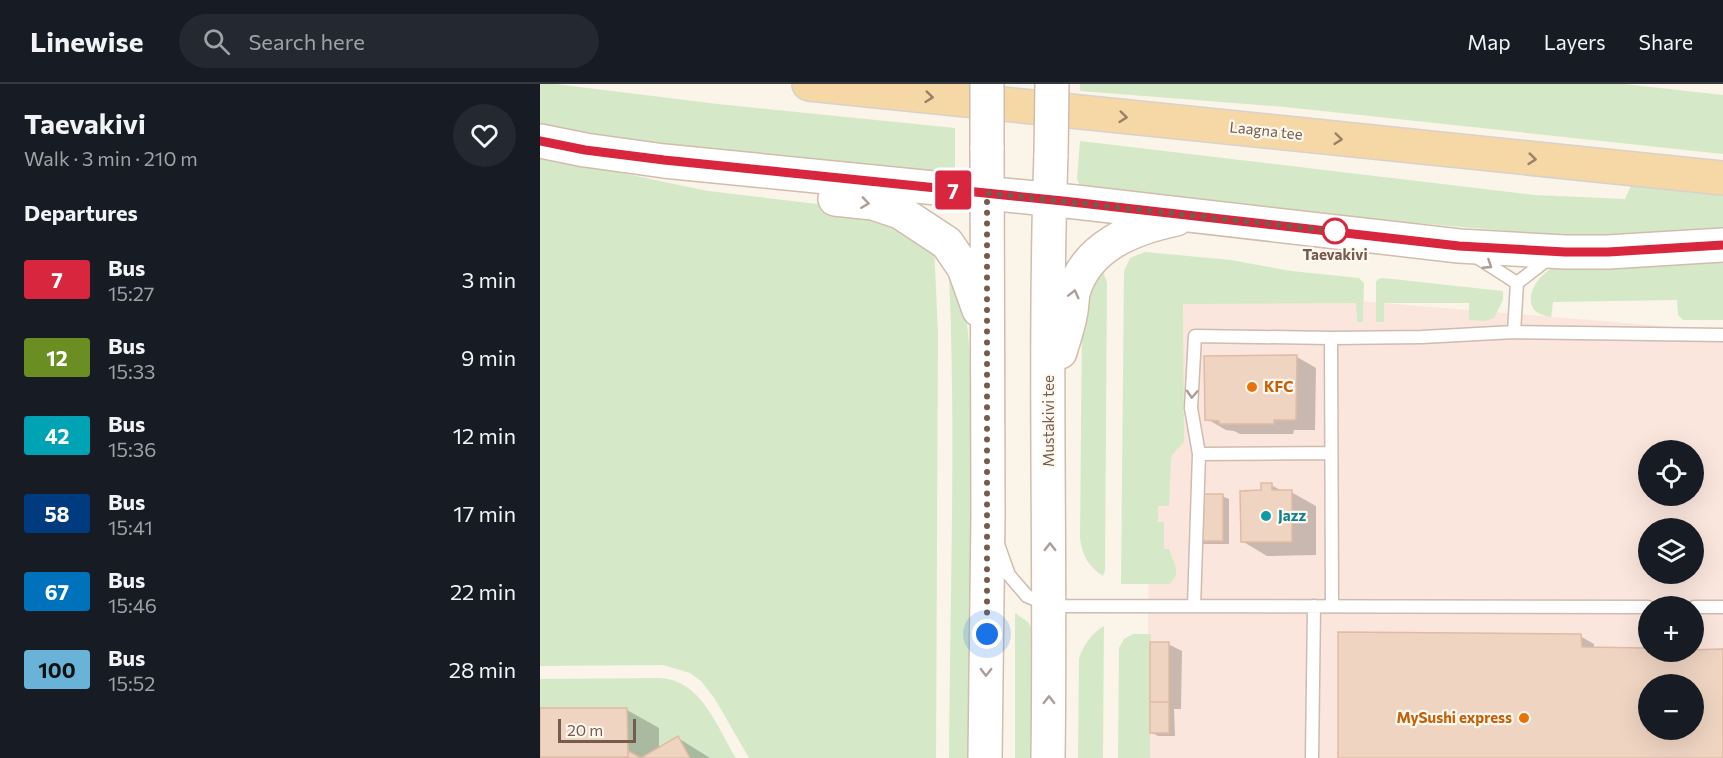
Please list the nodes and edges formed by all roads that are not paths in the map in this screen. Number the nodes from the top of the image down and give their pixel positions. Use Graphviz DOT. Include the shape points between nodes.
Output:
graph roads {
  1 [pos="808,84"];
  2 [pos="987,84"];
  3 [pos="1052,84"];
  4 [pos="540,141"];
  5 [pos="664,160"];
  6 [pos="1723,178"];
  7 [pos="987,193"];
  8 [pos="1049,200"];
  9 [pos="1192,215"];
  10 [pos="1723,245"];
  11 [pos="1459,246"];
  12 [pos="1565,252"];
  13 [pos="1517,284"];
  14 [pos="1514,332"];
  15 [pos="1723,335"];
  16 [pos="1331,338"];
  17 [pos="988,360"];
  18 [pos="1049,391"];
  19 [pos="1331,453"];
  20 [pos="1198,454"];
  21 [pos="988,515"];
  22 [pos="1050,606"];
  23 [pos="1194,606"];
  24 [pos="1314,606"];
  25 [pos="1332,606"];
  26 [pos="1638,607"];
  27 [pos="1704,607"];
  28 [pos="1723,607"];
  29 [pos="986,758"];
  30 [pos="1048,758"];
  31 [pos="1312,758"];
  1 -- 6 [label="main road, Laagna tee, one-way"];
  2 -- 7 [label="main road, bridge"];
  3 -- 8 [label="main road, Mustakivi tee, bridge"];
  4 -- 5 [label="main road"];
  5 -- 7 [label="main road"];
  5 -- 17 [label="main road, one-way" via="804,195 873,203 900,212 947,243 964,268 978,302"];
  7 -- 8 [label="main road"];
  7 -- 17 [label="main road"];
  8 -- 9 [label="main road"];
  8 -- 18 [label="main road, Mustakivi tee"];
  9 -- 11 [label="main road"];
  18 -- 9 [label="main road, one-way" via="1073,294 1095,254 1117,238 1152,224"];
  10 -- 12 [label="main road"];
  11 -- 12 [label="main road"];
  11 -- 13 [label="lane, one-way"];
  12 -- 13 [label="lane" via="1544,261"];
  13 -- 14 [label="lane"];
  14 -- 15 [label="lane"];
  14 -- 16 [label="lane"];
  16 -- 19 [label="lane"];
  16 -- 20 [label="lane, one-way" via="1195,336 1191,408"];
  17 -- 21 [label="main road"];
  22 -- 18 [label="main road, Mustakivi tee, one-way"];
  19 -- 20 [label="lane"];
  19 -- 25 [label="lane"];
  20 -- 23 [label="lane"];
  21 -- 22 [label="lane" via="1009,575 1027,596"];
  21 -- 29 [label="main road, one-way"];
  22 -- 23 [label="lane"];
  30 -- 22 [label="main road, Mustakivi tee, one-way"];
  23 -- 24 [label="lane"];
  24 -- 25 [label="lane"];
  24 -- 31 [label="lane"];
  25 -- 26 [label="lane"];
  27 -- 28 [label="lane"];
}
